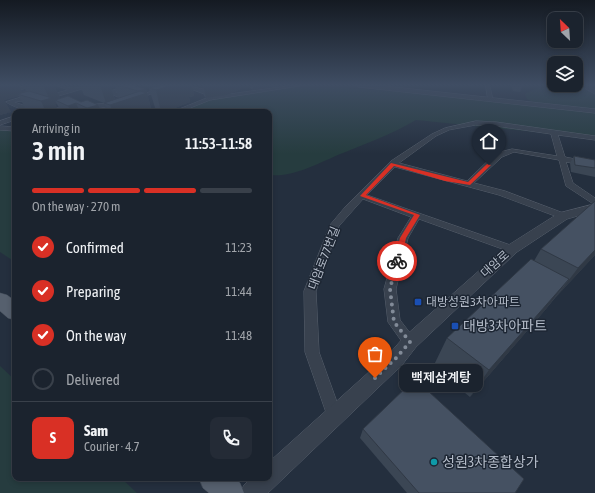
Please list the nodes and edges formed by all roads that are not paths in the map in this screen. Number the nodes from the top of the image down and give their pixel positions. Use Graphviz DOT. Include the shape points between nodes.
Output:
graph roads {
  1 [pos="65,108"];
  2 [pos="569,108"];
  3 [pos="49,109"];
  4 [pos="595,111"];
  5 [pos="12,119"];
  6 [pos="1,124"];
  7 [pos="12,124"];
  8 [pos="12,128"];
  9 [pos="554,132"];
  10 [pos="595,138"];
  11 [pos="560,159"];
  12 [pos="393,164"];
  13 [pos="595,165"];
  14 [pos="470,184"];
  15 [pos="362,196"];
  16 [pos="595,202"];
  17 [pos="595,207"];
  18 [pos="417,215"];
  19 [pos="563,216"];
  20 [pos="512,249"];
  21 [pos="0,300"];
  22 [pos="12,310"];
  23 [pos="410,342"];
  24 [pos="334,416"];
  25 [pos="272,473"];
  26 [pos="216,481"];
  27 [pos="264,481"];
  28 [pos="230,493"];
  29 [pos="252,493"];
  1 -- 3 [label="street"];
  2 -- 4 [label="street"];
  5 -- 6 [label="street"];
  6 -- 7 [label="street"];
  6 -- 8 [label="street"];
  9 -- 10 [label="street, 대암로77번길"];
  9 -- 11 [label="street"];
  9 -- 12 [label="street, 대암로77번길" via="496,124 476,123 459,126 434,135"];
  11 -- 13 [label="street"];
  11 -- 14 [label="street" via="514,150 499,155"];
  11 -- 16 [label="street" via="569,184"];
  12 -- 14 [label="street" via="446,180"];
  12 -- 15 [label="street, 대암로77번길"];
  14 -- 19 [label="street"];
  15 -- 18 [label="street"];
  15 -- 24 [label="street, 대암로77번길" via="335,226 310,291 312,352"];
  17 -- 19 [label="street, 대암로"];
  18 -- 20 [label="street"];
  18 -- 23 [label="street" via="403,238 390,289 394,322"];
  19 -- 20 [label="street, 대암로"];
  20 -- 23 [label="street, 대암로"];
  21 -- 22 [label="main road"];
  23 -- 24 [label="street, 대암로"];
  24 -- 25 [label="street, 대암로"];
  26 -- 28 [label="main road"];
  27 -- 29 [label="street, 대암로"];
}
